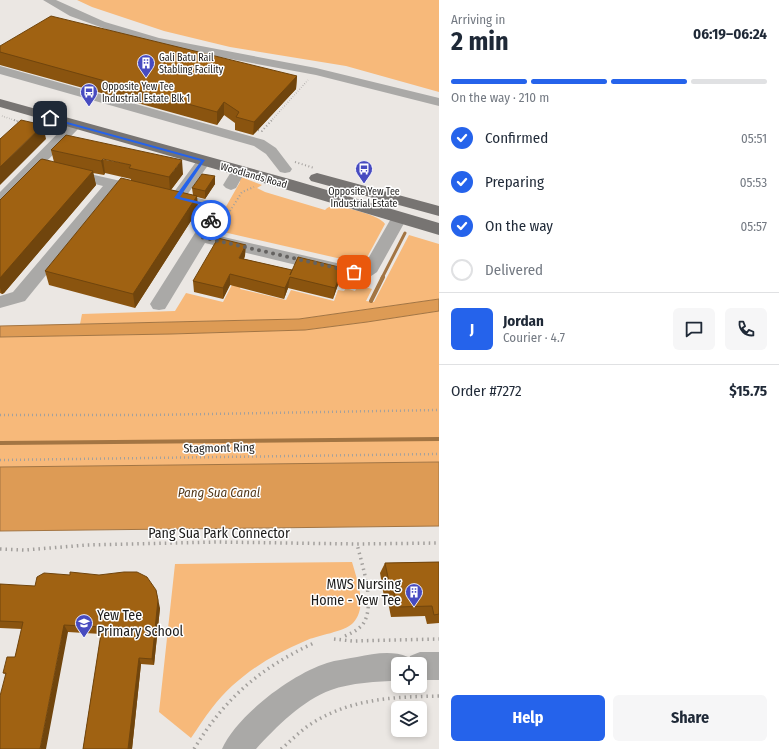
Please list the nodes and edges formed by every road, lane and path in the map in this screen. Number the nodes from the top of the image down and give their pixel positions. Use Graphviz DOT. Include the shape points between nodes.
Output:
graph roads {
  1 [pos="48,0"];
  2 [pos="0,70"];
  3 [pos="311,76"];
  4 [pos="293,92"];
  5 [pos="296,93"];
  6 [pos="288,98"];
  7 [pos="291,99"];
  8 [pos="439,102"];
  9 [pos="0,104"];
  10 [pos="282,104"];
  11 [pos="285,105"];
  12 [pos="276,110"];
  13 [pos="25,111"];
  14 [pos="280,111"];
  15 [pos="271,116"];
  16 [pos="274,117"];
  17 [pos="265,123"];
  18 [pos="74,124"];
  19 [pos="268,124"];
  20 [pos="258,130"];
  21 [pos="204,161"];
  22 [pos="34,166"];
  23 [pos="286,169"];
  24 [pos="238,170"];
  25 [pos="113,183"];
  26 [pos="231,185"];
  27 [pos="256,186"];
  28 [pos="177,198"];
  29 [pos="0,201"];
  30 [pos="230,211"];
  31 [pos="439,211"];
  32 [pos="399,218"];
  33 [pos="439,229"];
  34 [pos="201,237"];
  35 [pos="0,302"];
  36 [pos="159,304"];
  37 [pos="439,410"];
  38 [pos="0,415"];
  39 [pos="439,454"];
  40 [pos="0,460"];
  41 [pos="439,543"];
  42 [pos="357,544"];
  43 [pos="0,549"];
  44 [pos="345,636"];
  45 [pos="334,639"];
  46 [pos="439,639"];
  47 [pos="314,643"];
  48 [pos="427,666"];
  49 [pos="439,666"];
  50 [pos="391,667"];
  51 [pos="439,696"];
  52 [pos="194,749"];
  53 [pos="237,749"];
  54 [pos="281,749"];
  1 -- 8 [label="street" via="95,22 158,40 355,80"];
  2 -- 23 [label="street" via="259,143 271,150"];
  3 -- 5 [label="path"];
  4 -- 5 [label="path"];
  5 -- 7 [label="path"];
  6 -- 7 [label="path"];
  7 -- 11 [label="path"];
  9 -- 13 [label="main road, Woodlands Road"];
  10 -- 11 [label="path"];
  11 -- 14 [label="path"];
  12 -- 14 [label="path"];
  13 -- 18 [label="main road, Woodlands Road"];
  13 -- 23 [label="main road, Woodlands Road" via="21,104 23,102 39,100"];
  14 -- 16 [label="path"];
  15 -- 16 [label="path"];
  16 -- 19 [label="path"];
  17 -- 19 [label="path"];
  18 -- 21 [label="main road, Woodlands Road"];
  18 -- 22 [label="street"];
  19 -- 20 [label="path" via="262,131"];
  21 -- 24 [label="main road, Woodlands Road"];
  21 -- 28 [label="street"];
  22 -- 25 [label="street"];
  22 -- 29 [label="street"];
  23 -- 31 [label="main road, Woodlands Road"];
  24 -- 26 [label="street"];
  24 -- 32 [label="main road, Woodlands Road"];
  25 -- 28 [label="street"];
  25 -- 35 [label="street" via="19,297"];
  27 -- 30 [label="path" via="242,192"];
  28 -- 34 [label="street" via="215,209 215,214"];
  32 -- 33 [label="main road, Woodlands Road"];
  32 -- 34 [label="street" via="371,268 364,273"];
  34 -- 36 [label="street"];
  37 -- 38 [label="path"];
  39 -- 40 [label="path, Stagmont Ring"];
  41 -- 42 [label="path, Pang Sua Park Connector"];
  42 -- 43 [label="path, Pang Sua Park Connector" via="216,542"];
  42 -- 44 [label="path" via="369,602 365,618 358,630"];
  45 -- 46 [label="path"];
  47 -- 52 [label="path" via="265,669 242,688 220,711"];
  48 -- 49 [label="street"];
  50 -- 53 [label="street" via="376,667 327,677 290,697 258,725"];
  51 -- 54 [label="path" via="392,697 354,704 314,722"];
}
